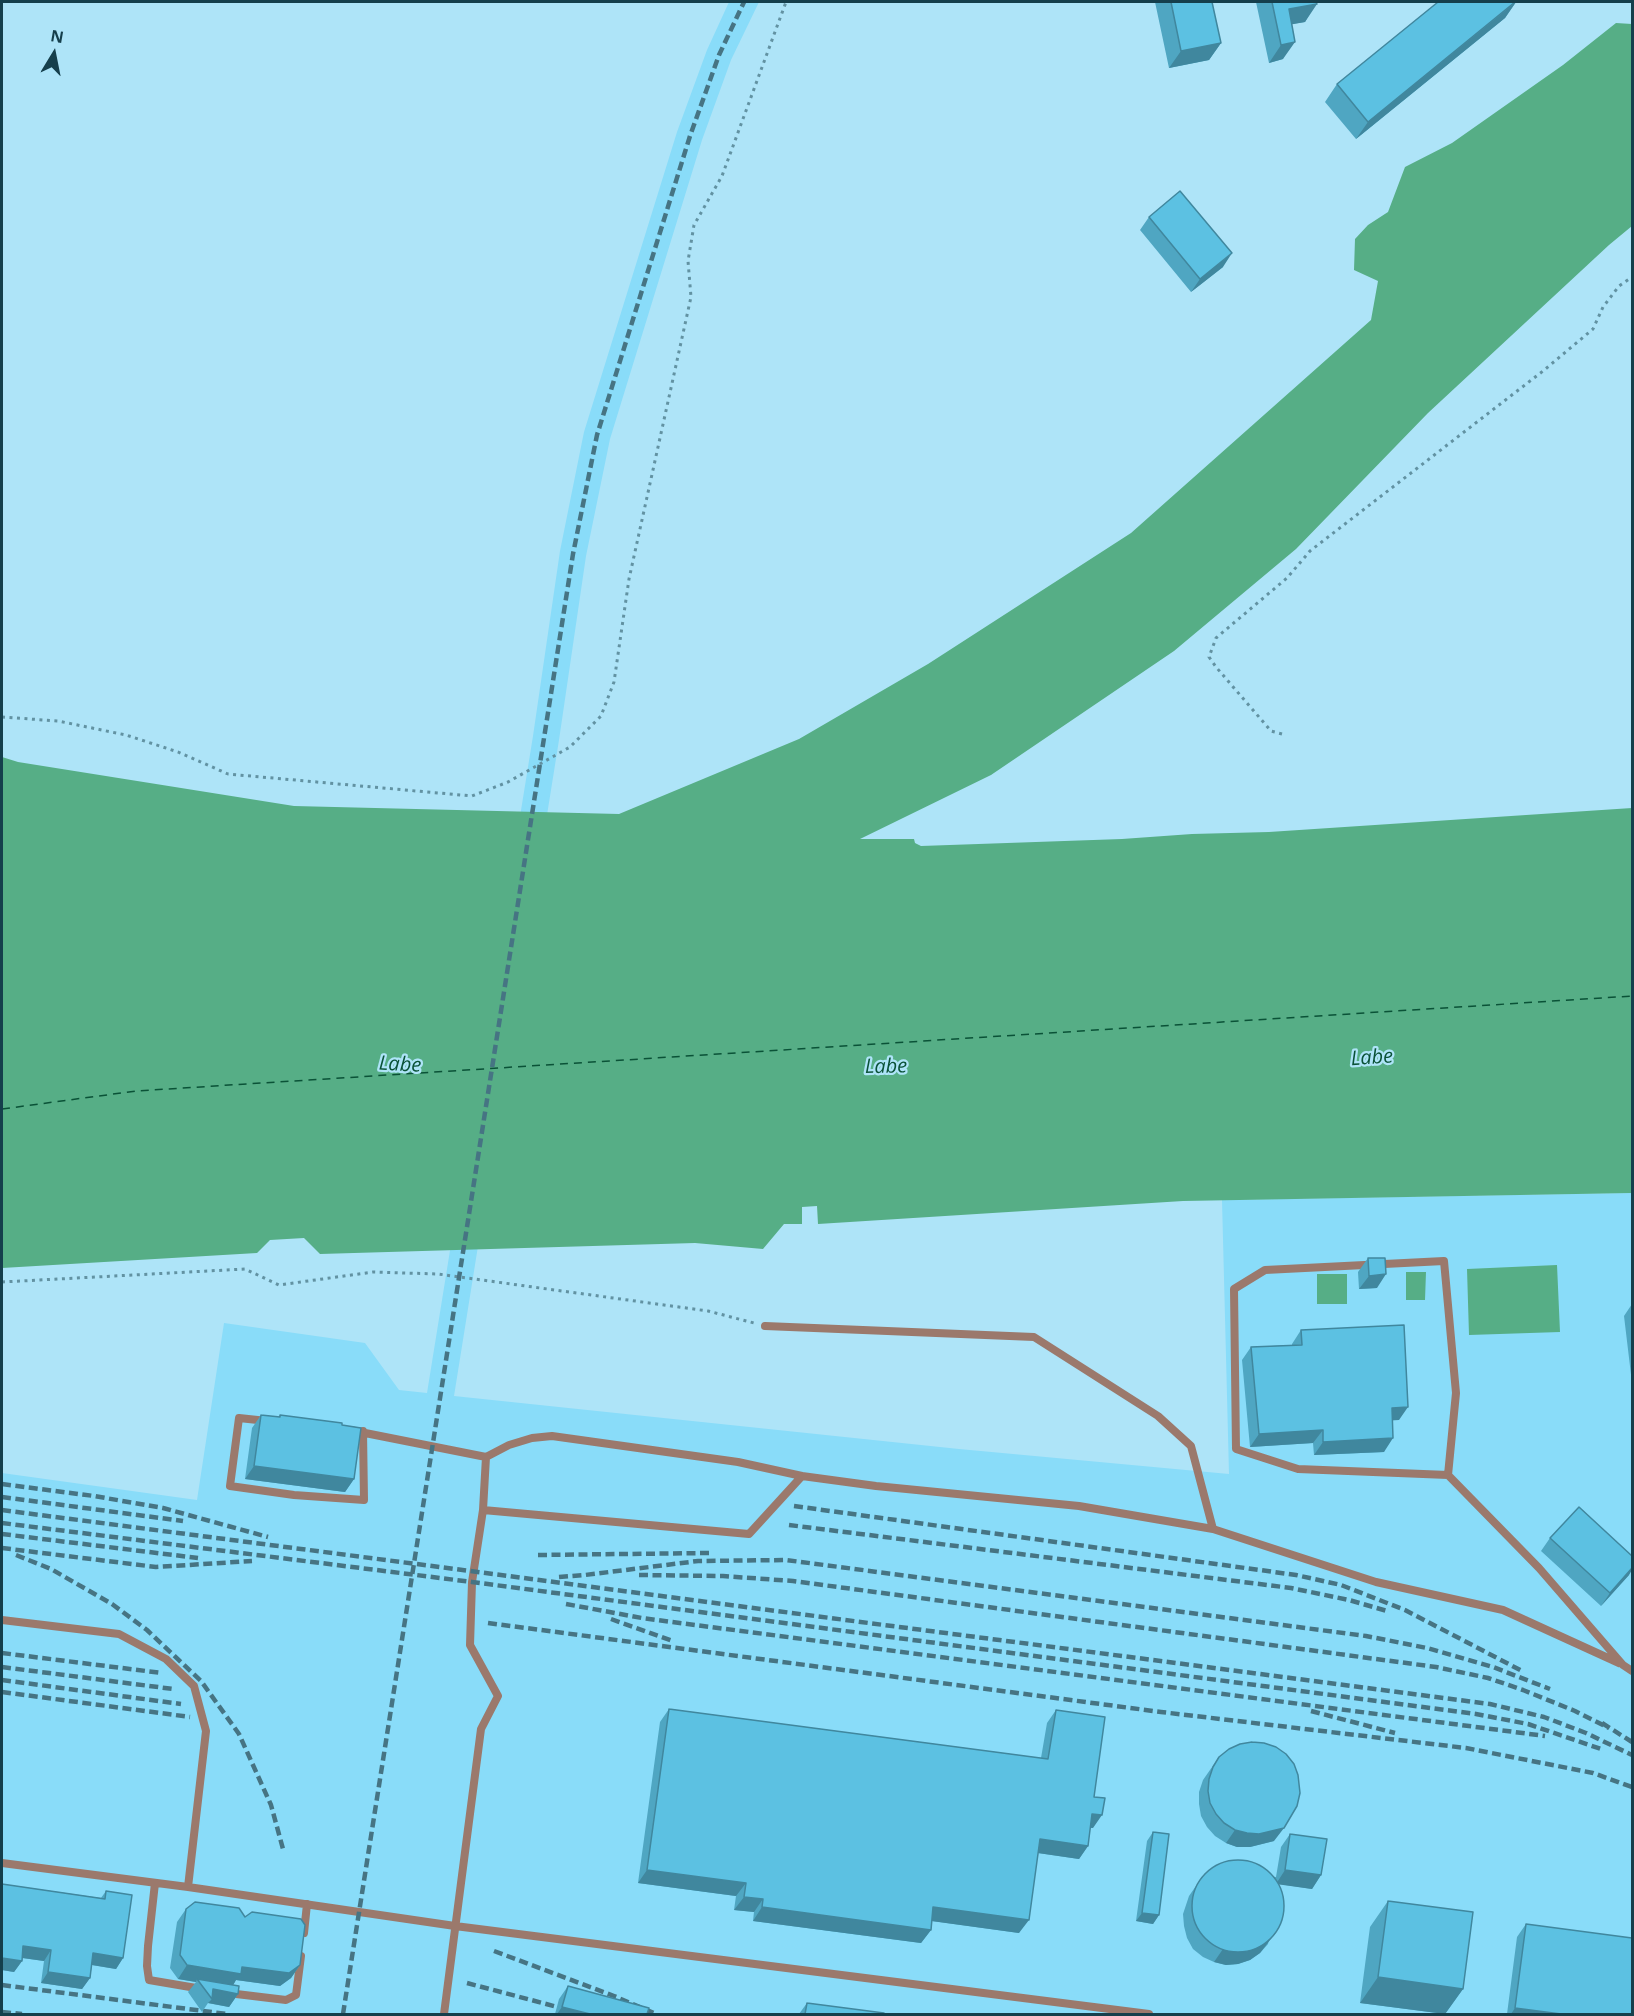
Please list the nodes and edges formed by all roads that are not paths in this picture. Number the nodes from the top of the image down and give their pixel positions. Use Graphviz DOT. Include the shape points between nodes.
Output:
graph roads {
  1 [pos="765,1326"];
  2 [pos="272,1422"];
  3 [pos="340,1429"];
  4 [pos="363,1431"];
  5 [pos="486,1457"];
  6 [pos="1448,1475"];
  7 [pos="802,1476"];
  8 [pos="483,1510"];
  9 [pos="1213,1529"];
  10 [pos="2,1620"];
  11 [pos="1623,1665"];
  12 [pos="1632,1671"];
  13 [pos="2,1863"];
  14 [pos="155,1883"];
  15 [pos="188,1887"];
  16 [pos="307,1904"];
  17 [pos="455,1926"];
  18 [pos="303,1938"];
  19 [pos="301,1949"];
  20 [pos="444,2014"];
  21 [pos="1149,2014"];
  1 -- 9 [label="lane" via="1034,1337 1158,1416 1191,1446"];
  2 -- 4 [label="lane" via="238,1418 230,1486 364,1500"];
  3 -- 4 [label="lane"];
  4 -- 5 [label="lane"];
  5 -- 7 [label="lane" via="509,1445 552,1436 738,1462"];
  5 -- 8 [label="lane"];
  6 -- 6 [label="lane" via="1456,1394 1444,1261 1265,1270 1234,1288 1236,1449 1298,1469"];
  6 -- 11 [label="lane" via="1539,1568"];
  7 -- 8 [label="lane" via="749,1534"];
  7 -- 9 [label="lane" via="1079,1506"];
  8 -- 17 [label="lane" via="472,1582 470,1645 498,1696 481,1729"];
  9 -- 11 [label="lane" via="1376,1582 1503,1610"];
  10 -- 15 [label="lane" via="119,1634 166,1659 194,1686 206,1731"];
  11 -- 12 [label="lane"];
  13 -- 14 [label="lane"];
  14 -- 15 [label="lane"];
  14 -- 19 [label="lane" via="148,1946 149,1980 286,2000 296,1995"];
  15 -- 16 [label="lane"];
  16 -- 17 [label="lane"];
  16 -- 18 [label="lane"];
  17 -- 20 [label="lane"];
  17 -- 21 [label="lane"];
}
